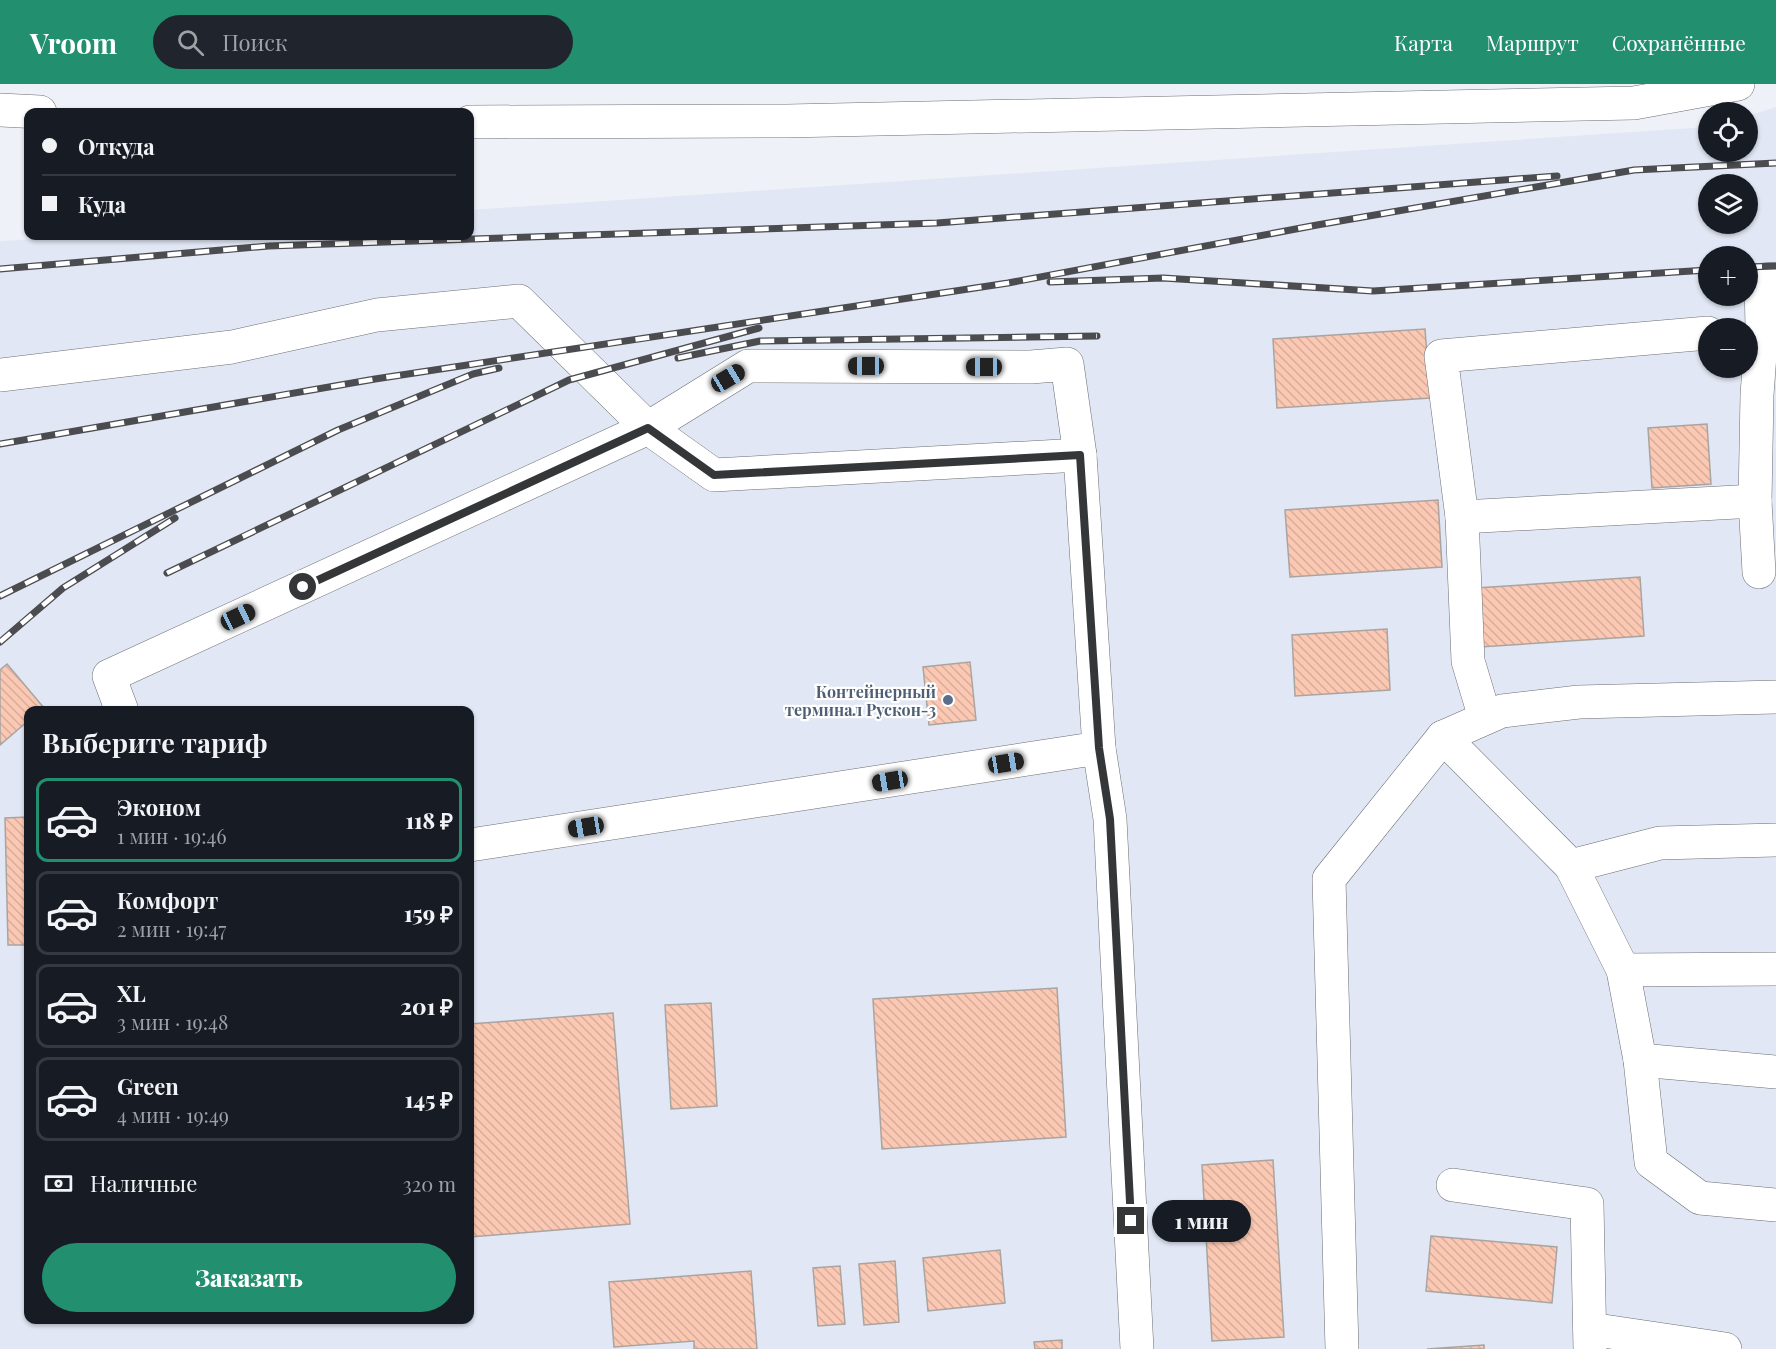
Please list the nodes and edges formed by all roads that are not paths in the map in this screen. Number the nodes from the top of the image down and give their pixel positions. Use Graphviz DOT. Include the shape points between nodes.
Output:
graph roads {
  1 [pos="1738,84"];
  2 [pos="0,110"];
  3 [pos="24,111"];
  4 [pos="474,122"];
  5 [pos="1776,279"];
  6 [pos="1756,318"];
  7 [pos="1698,334"];
  8 [pos="1758,347"];
  9 [pos="0,375"];
  10 [pos="1766,394"];
  11 [pos="648,428"];
  12 [pos="1080,455"];
  13 [pos="1755,501"];
  14 [pos="1462,517"];
  15 [pos="1759,572"];
  16 [pos="1776,697"];
  17 [pos="120,706"];
  18 [pos="1485,718"];
  19 [pos="1443,737"];
  20 [pos="1099,748"];
  21 [pos="1776,840"];
  22 [pos="474,844"];
  23 [pos="1572,866"];
  24 [pos="1776,969"];
  25 [pos="1623,970"];
  26 [pos="1640,1060"];
  27 [pos="1776,1072"];
  28 [pos="1453,1185"];
  29 [pos="1776,1205"];
  30 [pos="1590,1339"];
  31 [pos="1137,1349"];
  32 [pos="1342,1349"];
  33 [pos="1725,1349"];
  1 -- 4 [label="street" via="1634,103 787,121"];
  2 -- 3 [label="street"];
  5 -- 6 [label="street" via="1761,280"];
  7 -- 14 [label="street" via="1441,356"];
  8 -- 10 [label="street"];
  9 -- 11 [label="street" via="232,347 377,315 519,302"];
  10 -- 13 [label="street"];
  11 -- 12 [label="street" via="714,475"];
  11 -- 12 [label="street" via="748,366 1067,364"];
  11 -- 17 [label="street" via="109,676"];
  12 -- 20 [label="street"];
  13 -- 14 [label="street"];
  13 -- 15 [label="street"];
  14 -- 18 [label="street" via="1468,661"];
  16 -- 18 [label="street" via="1579,702 1502,711"];
  18 -- 19 [label="street"];
  19 -- 23 [label="street"];
  19 -- 32 [label="street" via="1329,879"];
  20 -- 22 [label="street"];
  20 -- 31 [label="street" via="1110,819"];
  21 -- 23 [label="street" via="1660,843"];
  23 -- 25 [label="street"];
  24 -- 25 [label="street"];
  25 -- 26 [label="street"];
  26 -- 27 [label="street"];
  26 -- 29 [label="street" via="1651,1162 1700,1198"];
  28 -- 30 [label="street" via="1587,1204"];
  30 -- 33 [label="street"];
}
